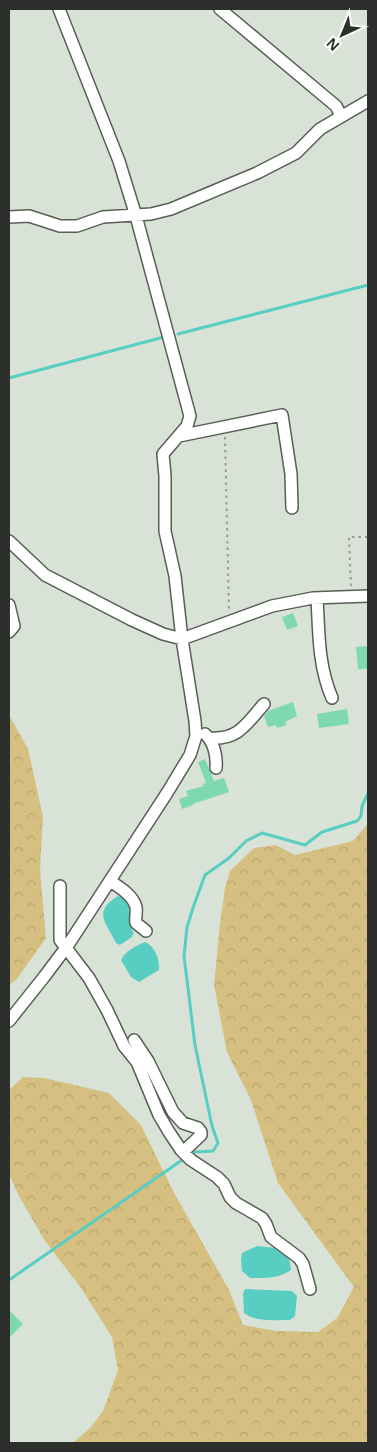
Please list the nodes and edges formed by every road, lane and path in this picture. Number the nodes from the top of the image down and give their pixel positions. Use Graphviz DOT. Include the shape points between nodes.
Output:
graph roads {
  1 [pos="59,9"];
  2 [pos="220,9"];
  3 [pos="368,101"];
  4 [pos="342,116"];
  5 [pos="136,216"];
  6 [pos="9,217"];
  7 [pos="224,427"];
  8 [pos="179,436"];
  9 [pos="292,508"];
  10 [pos="368,537"];
  11 [pos="9,541"];
  12 [pos="368,596"];
  13 [pos="351,597"];
  14 [pos="318,598"];
  15 [pos="9,605"];
  16 [pos="229,623"];
  17 [pos="9,632"];
  18 [pos="182,639"];
  19 [pos="332,698"];
  20 [pos="264,704"];
  21 [pos="196,732"];
  22 [pos="210,738"];
  23 [pos="216,768"];
  24 [pos="110,881"];
  25 [pos="60,886"];
  26 [pos="146,931"];
  27 [pos="66,947"];
  28 [pos="9,1021"];
  29 [pos="134,1040"];
  30 [pos="183,1152"];
  31 [pos="310,1289"];
  1 -- 5 [label="street" via="119,161"];
  2 -- 4 [label="street" via="336,106"];
  3 -- 4 [label="street"];
  4 -- 5 [label="street" via="320,129 296,153 257,173 171,208"];
  5 -- 6 [label="street" via="102,217 77,226 60,226 29,216"];
  5 -- 8 [label="street" via="190,416"];
  7 -- 8 [label="street"];
  7 -- 9 [label="street" via="282,416 291,474"];
  7 -- 16 [label="path"];
  8 -- 18 [label="street" via="163,454 165,531"];
  10 -- 13 [label="path" via="349,537"];
  11 -- 18 [label="street" via="45,575 132,620"];
  12 -- 13 [label="street"];
  13 -- 14 [label="street"];
  14 -- 16 [label="street" via="272,606"];
  14 -- 19 [label="street" via="320,656"];
  15 -- 17 [label="street" via="14,626"];
  16 -- 18 [label="street"];
  18 -- 21 [label="street"];
  20 -- 22 [label="street" via="244,727 224,739"];
  21 -- 22 [label="street"];
  21 -- 24 [label="street" via="181,772"];
  22 -- 23 [label="street" via="216,752"];
  24 -- 26 [label="street" via="133,901 136,923"];
  24 -- 27 [label="street"];
  25 -- 27 [label="street" via="60,940"];
  27 -- 28 [label="street"];
  27 -- 30 [label="street" via="93,985 124,1046 137,1062 159,1115"];
  29 -- 30 [label="street" via="148,1060 173,1112 183,1123 201,1132"];
  30 -- 31 [label="street" via="224,1184 236,1203 262,1218 271,1237 304,1264"];
}
